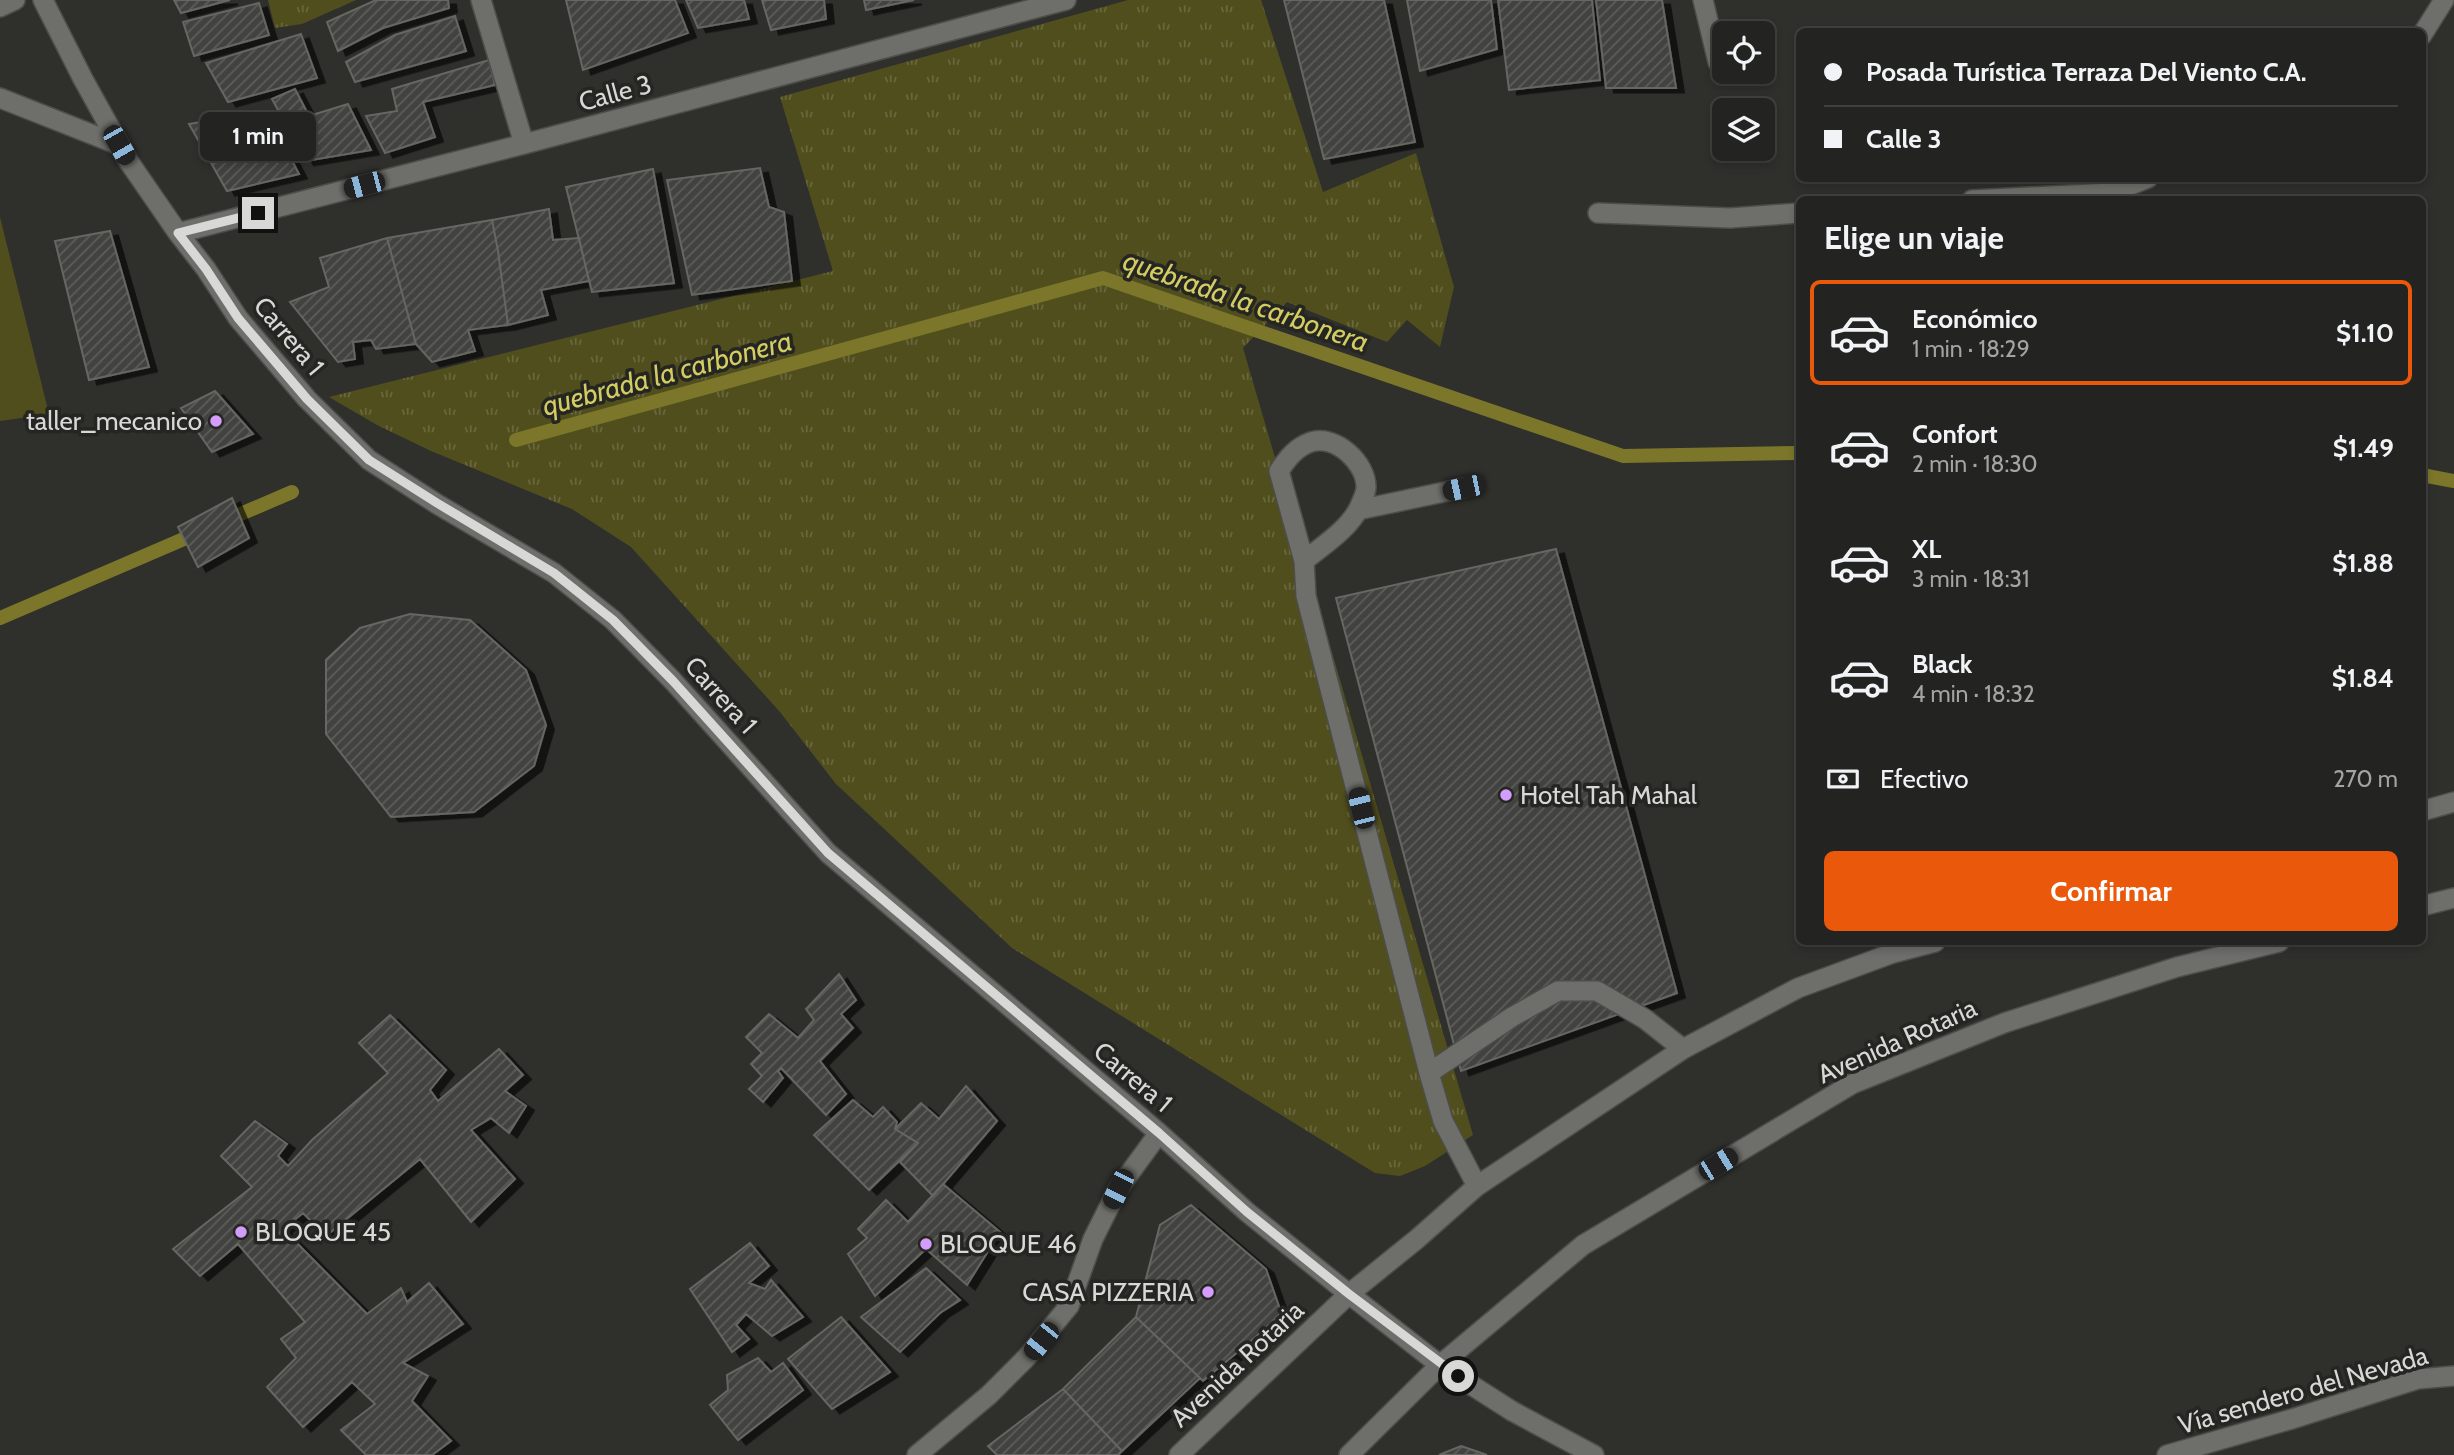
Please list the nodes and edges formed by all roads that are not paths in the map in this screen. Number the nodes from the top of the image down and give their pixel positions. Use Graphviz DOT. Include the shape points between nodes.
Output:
graph roads {
  1 [pos="15,0"];
  2 [pos="43,0"];
  3 [pos="481,0"];
  4 [pos="1066,0"];
  5 [pos="1703,0"];
  6 [pos="2444,0"];
  7 [pos="0,7"];
  8 [pos="2426,29"];
  9 [pos="1712,37"];
  10 [pos="0,98"];
  11 [pos="524,144"];
  12 [pos="119,145"];
  13 [pos="2138,182"];
  14 [pos="2051,196"];
  15 [pos="1598,213"];
  16 [pos="1796,213"];
  17 [pos="178,233"];
  18 [pos="1463,488"];
  19 [pos="1358,510"];
  20 [pos="1304,561"];
  21 [pos="2454,802"];
  22 [pos="2426,810"];
  23 [pos="2454,898"];
  24 [pos="2426,905"];
  25 [pos="1924,945"];
  26 [pos="2267,945"];
  27 [pos="1683,1049"];
  28 [pos="1429,1073"];
  29 [pos="1159,1133"];
  30 [pos="1478,1186"];
  31 [pos="1349,1294"];
  32 [pos="1440,1365"];
  33 [pos="2454,1376"];
  34 [pos="917,1455"];
  35 [pos="1179,1455"];
  36 [pos="1349,1455"];
  37 [pos="1594,1455"];
  38 [pos="2167,1455"];
  1 -- 7 [label="street"];
  2 -- 12 [label="street, Carrera 1"];
  3 -- 11 [label="street"];
  4 -- 11 [label="street, Calle 3"];
  5 -- 9 [label="street"];
  6 -- 8 [label="street"];
  10 -- 12 [label="street"];
  11 -- 17 [label="street, Calle 3"];
  12 -- 17 [label="street, Carrera 1"];
  13 -- 14 [label="street" via="2111,193"];
  15 -- 16 [label="street" via="1730,218"];
  17 -- 29 [label="street, Carrera 1" via="238,318 307,399 369,460 554,573 613,620 828,853"];
  18 -- 19 [label="street"];
  19 -- 20 [label="street"];
  19 -- 20 [label="street" via="1366,487 1357,460 1336,443 1312,441 1291,454 1279,471"];
  20 -- 28 [label="street" via="1306,596"];
  21 -- 22 [label="street"];
  23 -- 24 [label="street"];
  25 -- 27 [label="street, Avenida Rotaria" via="1798,988"];
  26 -- 32 [label="street, Avenida Rotaria" via="2177,967 2004,1023 1852,1084 1583,1245"];
  27 -- 28 [label="street" via="1645,1019 1597,991 1558,991"];
  27 -- 30 [label="street, Avenida Rotaria"];
  28 -- 30 [label="street" via="1443,1121"];
  29 -- 31 [label="street, Carrera 1"];
  29 -- 34 [label="street" via="1118,1189 1069,1306 989,1395"];
  30 -- 31 [label="street, Avenida Rotaria"];
  31 -- 32 [label="street, Carrera 1"];
  31 -- 35 [label="street, Avenida Rotaria"];
  32 -- 36 [label="street, Avenida Rotaria"];
  32 -- 37 [label="street" via="1511,1411"];
  33 -- 38 [label="street, Vía sendero del Nevada" via="2418,1379"];
}
